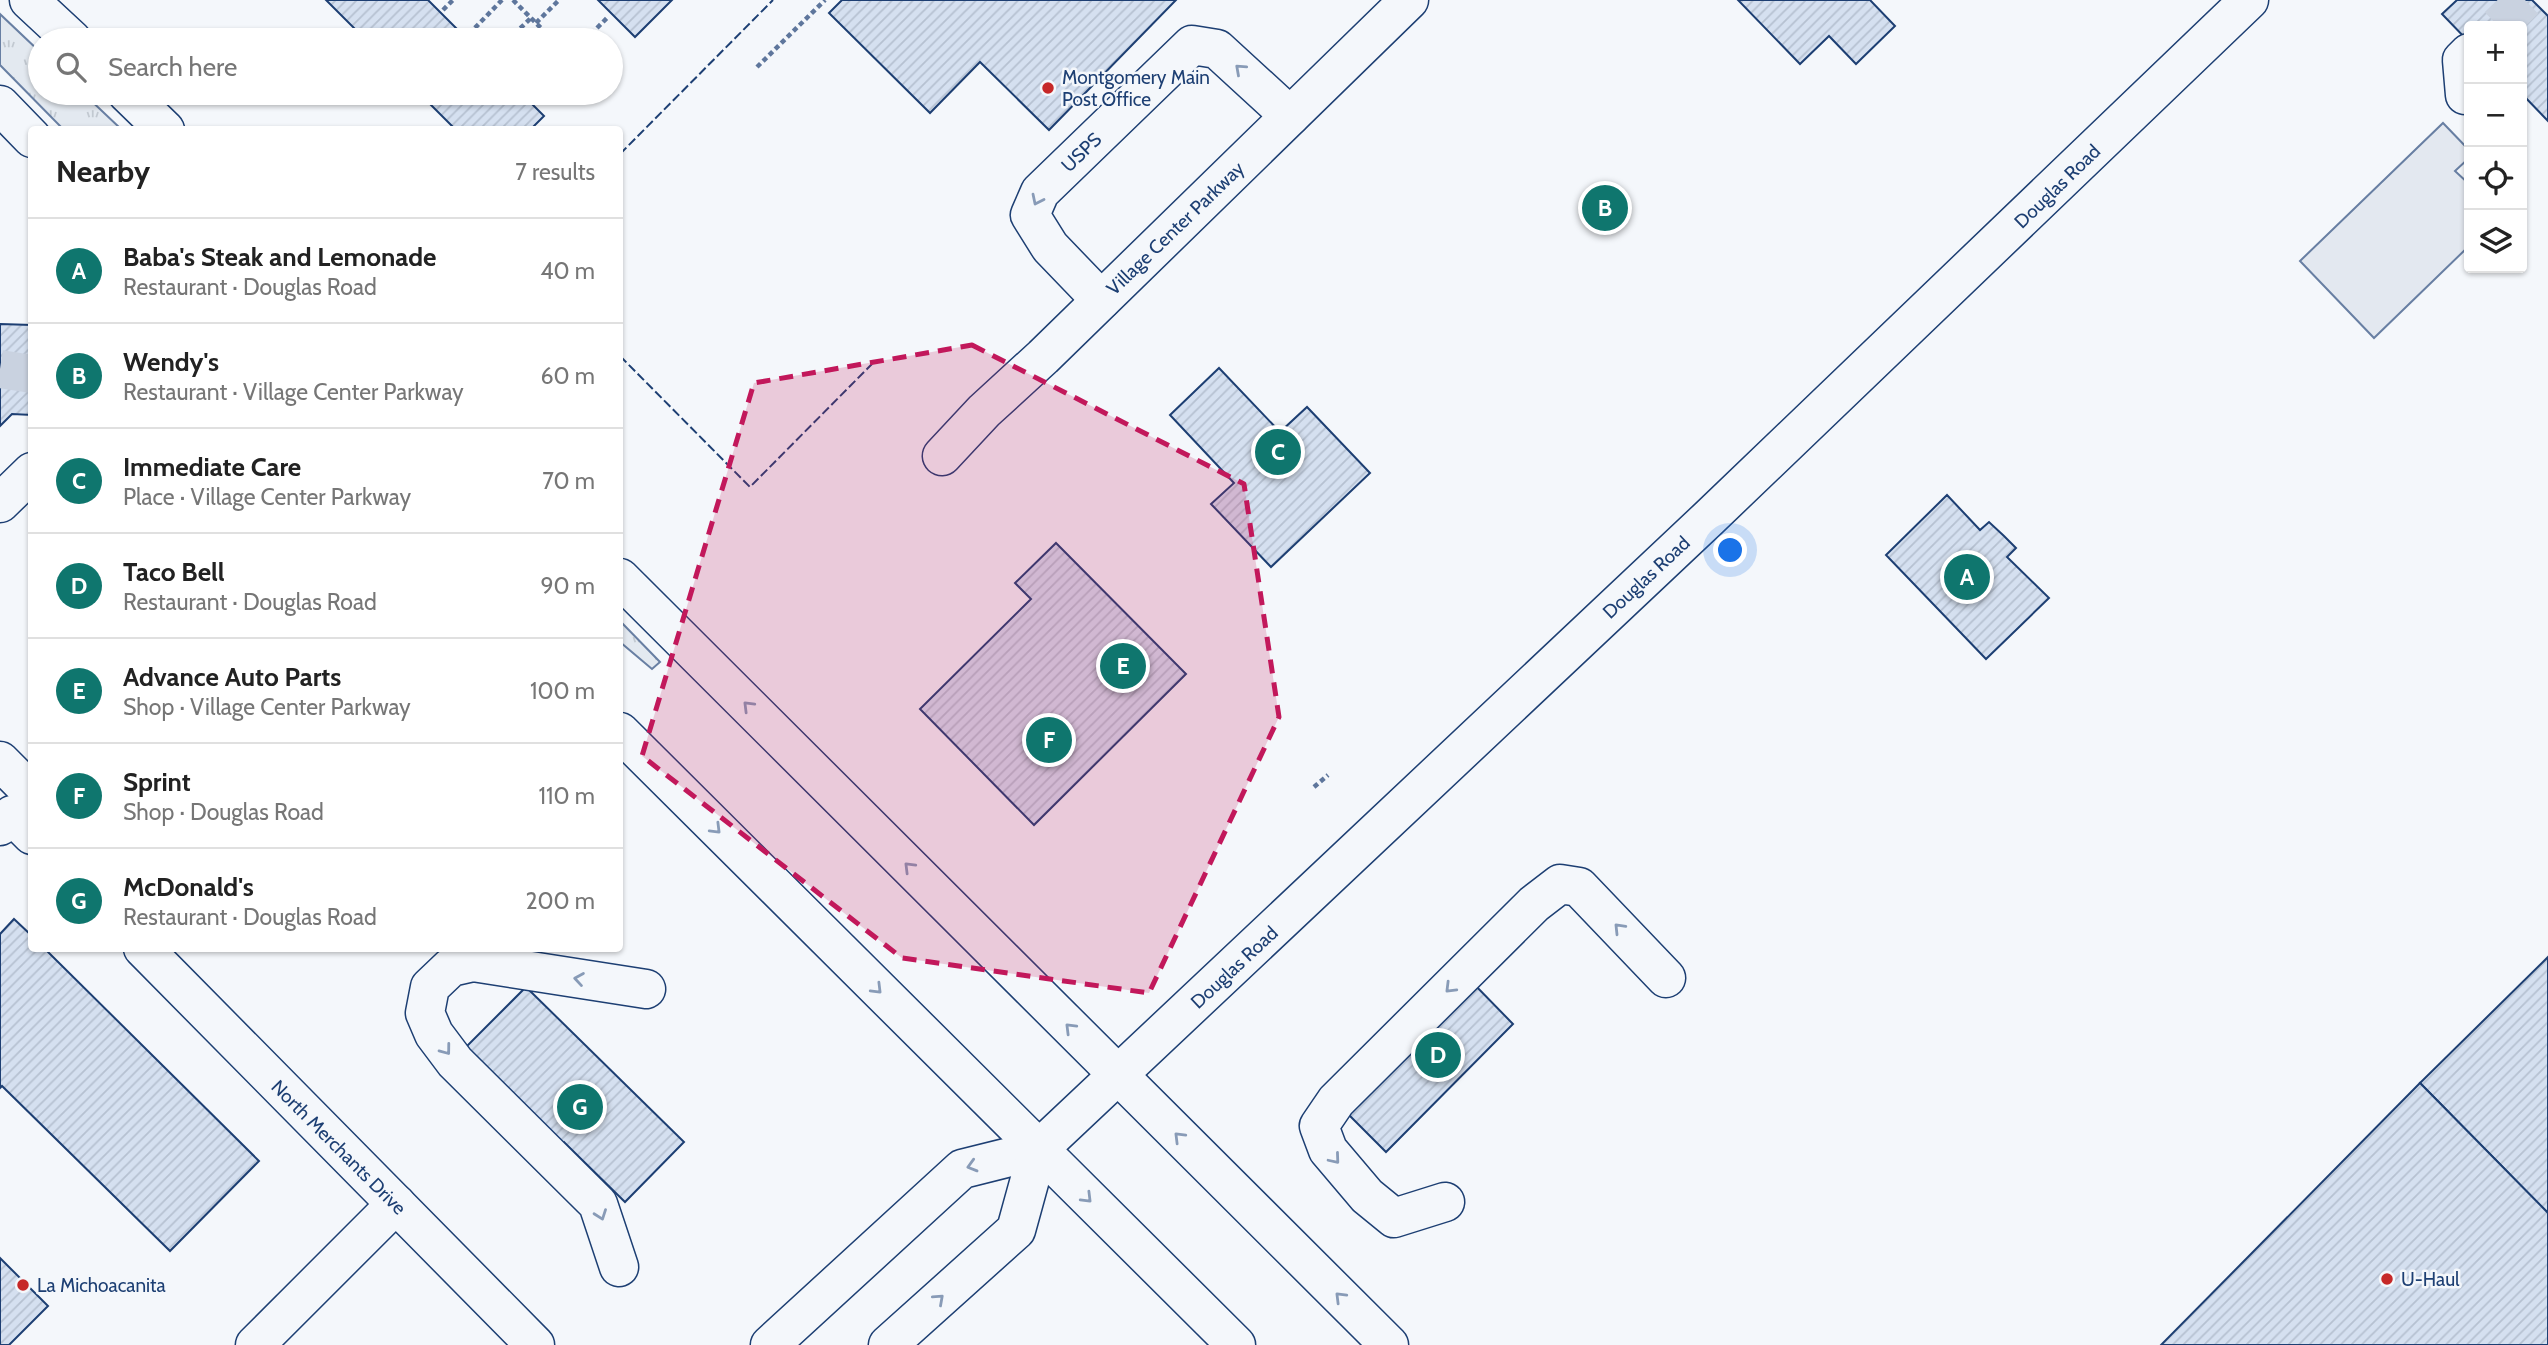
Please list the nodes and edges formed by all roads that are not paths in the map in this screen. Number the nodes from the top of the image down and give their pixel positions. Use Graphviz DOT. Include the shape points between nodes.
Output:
graph roads {
  1 [pos="29,0"];
  2 [pos="1409,0"];
  3 [pos="2249,0"];
  4 [pos="59,28"];
  5 [pos="2464,58"];
  6 [pos="2464,83"];
  7 [pos="0,105"];
  8 [pos="139,105"];
  9 [pos="1290,116"];
  10 [pos="161,126"];
  11 [pos="28,134"];
  12 [pos="1101,300"];
  13 [pos="28,446"];
  14 [pos="942,456"];
  15 [pos="0,472"];
  16 [pos="28,476"];
  17 [pos="0,503"];
  18 [pos="623,581"];
  19 [pos="623,735"];
  20 [pos="0,761"];
  21 [pos="16,811"];
  22 [pos="147,952"];
  23 [pos="1666,978"];
  24 [pos="646,989"];
  25 [pos="1118,1077"];
  26 [pos="1038,1150"];
  27 [pos="1445,1202"];
  28 [pos="396,1204"];
  29 [pos="619,1267"];
  30 [pos="255,1345"];
  31 [pos="535,1345"];
  32 [pos="770,1345"];
  33 [pos="888,1345"];
  34 [pos="1236,1345"];
  35 [pos="1389,1345"];
  1 -- 4 [label="street"];
  2 -- 9 [label="street, Village Center Parkway"];
  3 -- 25 [label="street, Douglas Road"];
  5 -- 6 [label="street"];
  7 -- 11 [label="street"];
  8 -- 10 [label="street"];
  9 -- 12 [label="street, Village Center Parkway"];
  9 -- 12 [label="street, USPS, one-way" via="1217,49 1192,45 1040,192 1030,215 1050,247"];
  12 -- 14 [label="street, Village Center Parkway"];
  13 -- 15 [label="street"];
  16 -- 17 [label="street"];
  25 -- 18 [label="street, one-way"];
  19 -- 26 [label="street, one-way"];
  20 -- 21 [label="street"];
  22 -- 28 [label="street, North Merchants Drive"];
  23 -- 27 [label="street, one-way" via="1579,887 1560,884 1534,904 1336,1101 1319,1126 1328,1150 1367,1196 1394,1218"];
  24 -- 29 [label="street, one-way" via="474,962 451,967 430,987 425,1013 454,1062 598,1204"];
  25 -- 26 [label="street, Douglas Road"];
  35 -- 25 [label="street, one-way"];
  26 -- 32 [label="street, Douglas Road, one-way" via="962,1169"];
  33 -- 26 [label="street, one-way" via="1016,1230"];
  26 -- 34 [label="street, one-way"];
  28 -- 30 [label="street"];
  28 -- 31 [label="street, North Merchants Drive"];
}
